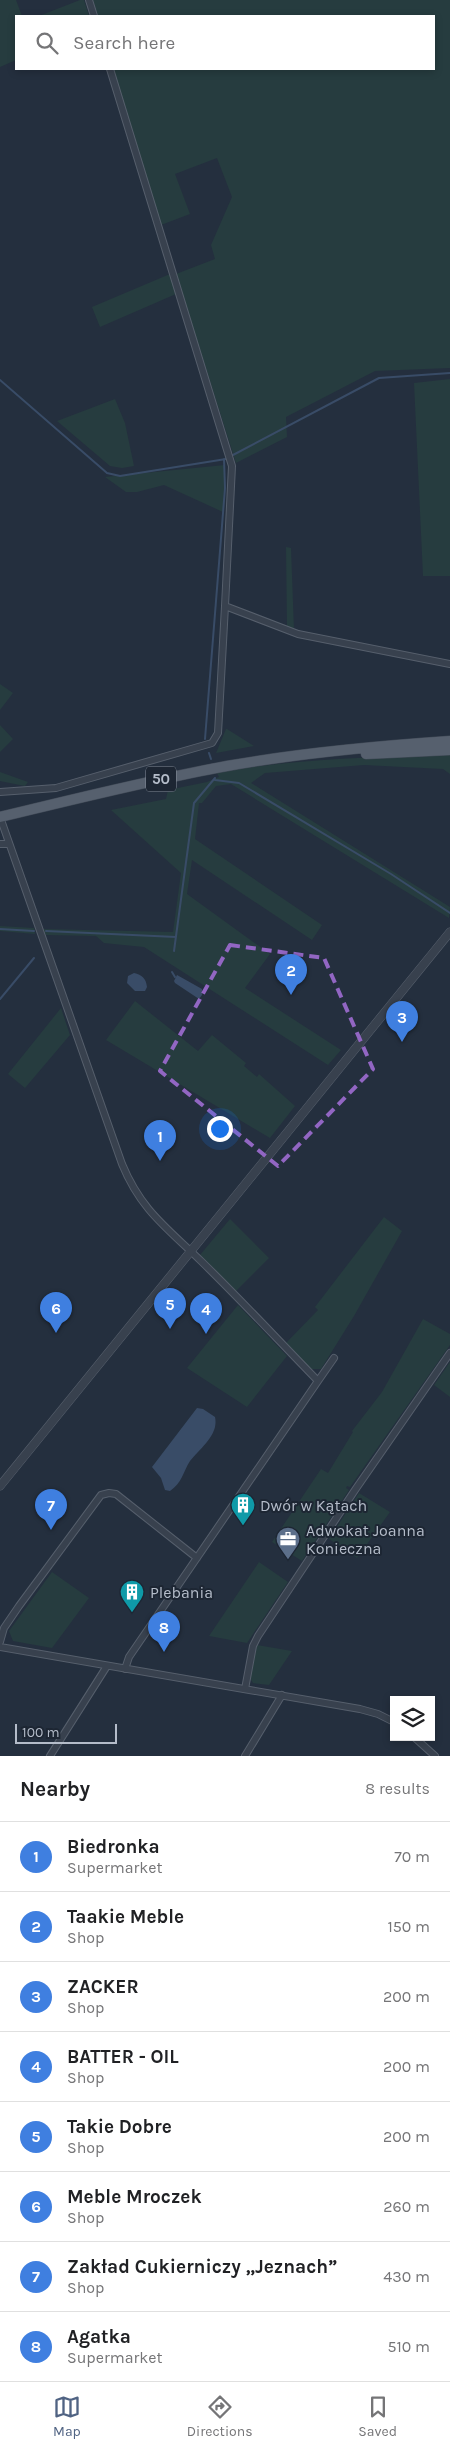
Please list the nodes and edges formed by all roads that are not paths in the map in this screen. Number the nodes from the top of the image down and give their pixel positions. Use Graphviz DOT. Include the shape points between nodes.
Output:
graph roads {
  1 [pos="89,0"];
  2 [pos="94,15"];
  3 [pos="110,70"];
  4 [pos="225,606"];
  5 [pos="450,664"];
  6 [pos="450,742"];
  7 [pos="450,750"];
  8 [pos="325,753"];
  9 [pos="0,792"];
  10 [pos="0,817"];
  11 [pos="0,844"];
  12 [pos="9,844"];
  13 [pos="450,932"];
  14 [pos="190,1251"];
  15 [pos="450,1353"];
  16 [pos="334,1358"];
  17 [pos="318,1381"];
  18 [pos="0,1486"];
  19 [pos="196,1558"];
  20 [pos="0,1642"];
  21 [pos="0,1647"];
  22 [pos="107,1666"];
  23 [pos="125,1669"];
  24 [pos="245,1689"];
  25 [pos="282,1695"];
  26 [pos="390,1720"];
  27 [pos="418,1741"];
  28 [pos="50,1756"];
  29 [pos="245,1756"];
  30 [pos="435,1756"];
  1 -- 2 [label="street"];
  3 -- 4 [label="street" via="232,466"];
  4 -- 5 [label="street" via="298,634"];
  4 -- 9 [label="street" via="218,733 212,743 56,788"];
  6 -- 8 [label="main road, 50"];
  7 -- 8 [label="main road, 50"];
  8 -- 10 [label="main road, 50" via="204,770"];
  10 -- 12 [label="street"];
  11 -- 12 [label="street"];
  12 -- 14 [label="street" via="128,1179 141,1202"];
  13 -- 14 [label="street"];
  14 -- 17 [label="street"];
  14 -- 18 [label="street"];
  15 -- 24 [label="street" via="258,1636"];
  16 -- 17 [label="street"];
  17 -- 19 [label="street"];
  19 -- 20 [label="street" via="116,1494 104,1493 19,1606 4,1628"];
  19 -- 23 [label="street" via="129,1657"];
  21 -- 22 [label="street"];
  22 -- 23 [label="street"];
  22 -- 28 [label="street"];
  23 -- 24 [label="street"];
  24 -- 25 [label="street"];
  25 -- 26 [label="street" via="369,1711"];
  25 -- 29 [label="street"];
  27 -- 30 [label="street"];
}
